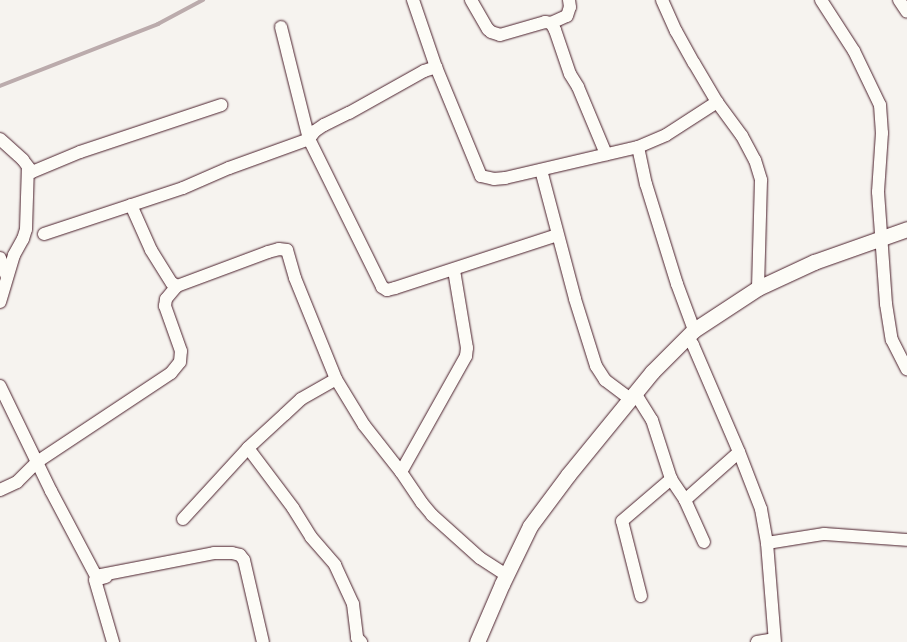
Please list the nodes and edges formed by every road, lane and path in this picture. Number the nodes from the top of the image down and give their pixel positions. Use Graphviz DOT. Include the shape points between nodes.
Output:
graph roads {
  1 [pos="413,0"];
  2 [pos="471,0"];
  3 [pos="569,0"];
  4 [pos="662,0"];
  5 [pos="821,0"];
  6 [pos="899,0"];
  7 [pos="907,12"];
  8 [pos="551,23"];
  9 [pos="281,27"];
  10 [pos="436,67"];
  11 [pos="717,102"];
  12 [pos="221,105"];
  13 [pos="0,139"];
  14 [pos="309,139"];
  15 [pos="638,147"];
  16 [pos="606,154"];
  17 [pos="28,167"];
  18 [pos="541,170"];
  19 [pos="131,205"];
  20 [pos="907,229"];
  21 [pos="44,234"];
  22 [pos="558,235"];
  23 [pos="882,238"];
  24 [pos="0,258"];
  25 [pos="454,270"];
  26 [pos="7,277"];
  27 [pos="177,286"];
  28 [pos="758,288"];
  29 [pos="0,302"];
  30 [pos="691,334"];
  31 [pos="907,370"];
  32 [pos="336,379"];
  33 [pos="0,386"];
  34 [pos="633,396"];
  35 [pos="248,448"];
  36 [pos="739,452"];
  37 [pos="37,462"];
  38 [pos="401,472"];
  39 [pos="671,480"];
  40 [pos="0,490"];
  41 [pos="686,500"];
  42 [pos="183,519"];
  43 [pos="907,540"];
  44 [pos="704,542"];
  45 [pos="767,543"];
  46 [pos="124,571"];
  47 [pos="506,575"];
  48 [pos="641,596"];
  49 [pos="775,640"];
  50 [pos="113,642"];
  51 [pos="263,642"];
  52 [pos="360,642"];
  53 [pos="476,642"];
  54 [pos="757,642"];
  1 -- 10 [label="street"];
  2 -- 8 [label="street" via="488,29 500,35 545,22"];
  3 -- 8 [label="street" via="567,16"];
  4 -- 11 [label="street"];
  5 -- 23 [label="street" via="854,51 880,105 882,133 878,192"];
  6 -- 7 [label="street"];
  8 -- 16 [label="street" via="570,74"];
  9 -- 14 [label="street"];
  10 -- 14 [label="street" via="324,125"];
  10 -- 18 [label="street" via="482,176 505,178"];
  11 -- 15 [label="street" via="666,135"];
  11 -- 28 [label="street" via="742,136 755,160 761,180"];
  12 -- 17 [label="street" via="80,152 32,172"];
  13 -- 17 [label="street"];
  14 -- 19 [label="street" via="183,188"];
  14 -- 25 [label="street" via="382,287 387,290"];
  15 -- 16 [label="street"];
  15 -- 30 [label="street" via="646,184"];
  16 -- 18 [label="street"];
  17 -- 26 [label="street" via="26,229"];
  18 -- 22 [label="street"];
  19 -- 21 [label="street"];
  19 -- 27 [label="street" via="151,250 172,283"];
  20 -- 23 [label="street"];
  22 -- 25 [label="street"];
  22 -- 34 [label="street" via="596,366 605,380"];
  23 -- 28 [label="street" via="814,262"];
  23 -- 31 [label="street" via="889,325 892,340"];
  24 -- 26 [label="street"];
  25 -- 38 [label="street" via="467,348 466,356"];
  26 -- 29 [label="street"];
  27 -- 32 [label="street" via="268,252 287,250"];
  27 -- 37 [label="street" via="166,299 167,314 181,351 180,362 171,373"];
  28 -- 30 [label="street"];
  30 -- 34 [label="street" via="652,372"];
  30 -- 36 [label="street" via="693,345"];
  32 -- 35 [label="street" via="301,399"];
  32 -- 38 [label="street" via="364,425"];
  33 -- 37 [label="street"];
  34 -- 39 [label="street" via="652,420"];
  34 -- 47 [label="street" via="568,474 530,526"];
  35 -- 42 [label="street"];
  35 -- 52 [label="street" via="293,508 311,537 335,565 353,604 357,638"];
  36 -- 41 [label="street"];
  36 -- 45 [label="street" via="761,509"];
  37 -- 40 [label="street" via="17,482"];
  37 -- 46 [label="street" via="96,576"];
  38 -- 47 [label="street" via="432,515 480,558"];
  39 -- 41 [label="street"];
  39 -- 48 [label="street" via="622,522"];
  41 -- 44 [label="street"];
  43 -- 45 [label="street" via="824,534"];
  45 -- 49 [label="street"];
  46 -- 50 [label="street" via="95,580"];
  46 -- 51 [label="street" via="214,553 240,555 244,560"];
  47 -- 53 [label="street"];
  49 -- 54 [label="street"];
}
